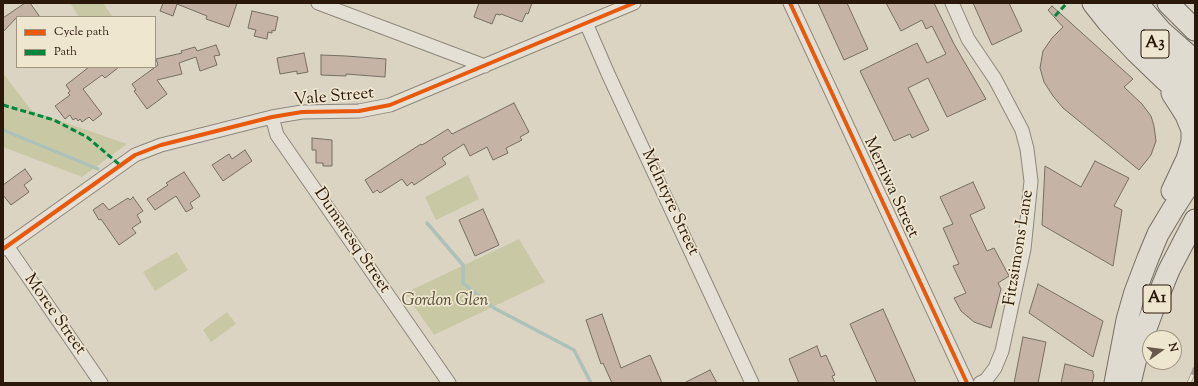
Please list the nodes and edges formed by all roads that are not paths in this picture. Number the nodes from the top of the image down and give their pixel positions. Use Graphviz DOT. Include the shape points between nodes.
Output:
graph roads {
  1 [pos="318,3"];
  2 [pos="634,3"];
  3 [pos="790,3"];
  4 [pos="952,3"];
  5 [pos="1093,3"];
  6 [pos="1117,3"];
  7 [pos="1137,3"];
  8 [pos="1168,3"];
  9 [pos="586,23"];
  10 [pos="1195,30"];
  11 [pos="1195,61"];
  12 [pos="485,66"];
  13 [pos="1165,80"];
  14 [pos="1195,82"];
  15 [pos="1194,104"];
  16 [pos="272,117"];
  17 [pos="1195,175"];
  18 [pos="1173,209"];
  19 [pos="1195,220"];
  20 [pos="5,248"];
  21 [pos="101,383"];
  22 [pos="449,383"];
  23 [pos="752,383"];
  24 [pos="967,383"];
  25 [pos="980,383"];
  26 [pos="1115,383"];
  27 [pos="1130,383"];
  1 -- 12 [label="street"];
  2 -- 9 [label="street, Vale Street"];
  3 -- 24 [label="street, Merriwa Street"];
  4 -- 25 [label="street, Fitzsimons Lane" via="968,39 995,79 1022,130 1031,181 1024,249 1002,351 995,368 986,380"];
  5 -- 13 [label="highway" via="1136,52"];
  6 -- 14 [label="highway, A3" via="1143,33"];
  7 -- 11 [label="highway, A3" via="1162,32"];
  8 -- 10 [label="highway"];
  9 -- 12 [label="street, Vale Street"];
  9 -- 23 [label="street, McIntyre Street"];
  12 -- 16 [label="street, Vale Street" via="390,105 374,109 359,112 302,112"];
  13 -- 15 [label="highway"];
  13 -- 18 [label="highway" via="1192,130 1192,142 1187,159 1171,192"];
  16 -- 20 [label="street, Vale Street" via="162,145 135,155"];
  16 -- 22 [label="street, Dumaresq Street" via="277,134"];
  17 -- 18 [label="highway, A1"];
  18 -- 26 [label="highway, A1" via="1158,234 1135,292"];
  19 -- 27 [label="highway, A1" via="1155,304 1138,350"];
  20 -- 21 [label="street, Moree Street"];
}
